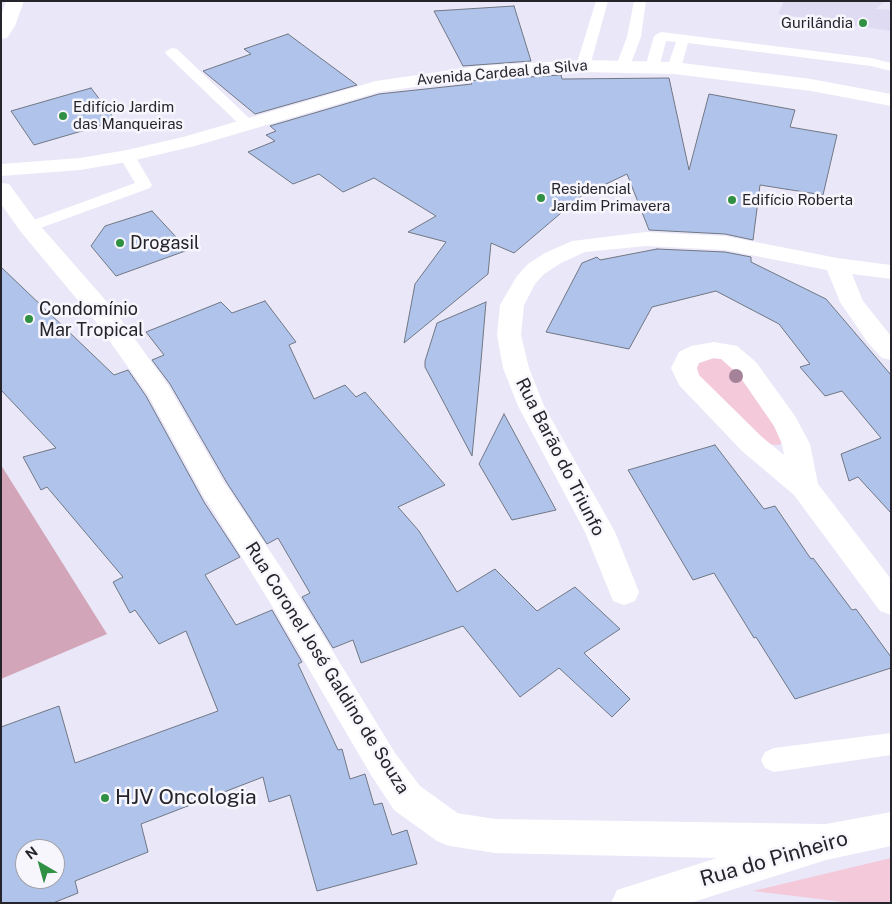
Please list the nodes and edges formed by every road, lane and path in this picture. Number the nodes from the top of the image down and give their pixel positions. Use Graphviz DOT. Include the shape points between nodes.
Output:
graph roads {
  1 [pos="15,1"];
  2 [pos="602,1"];
  3 [pos="640,1"];
  4 [pos="1,34"];
  5 [pos="683,39"];
  6 [pos="172,52"];
  7 [pos="583,66"];
  8 [pos="623,66"];
  9 [pos="891,67"];
  10 [pos="652,68"];
  11 [pos="674,68"];
  12 [pos="891,100"];
  13 [pos="248,124"];
  14 [pos="127,156"];
  15 [pos="1,170"];
  16 [pos="1,189"];
  17 [pos="29,227"];
  18 [pos="837,265"];
  19 [pos="891,272"];
  20 [pos="891,352"];
  21 [pos="804,487"];
  22 [pos="624,592"];
  23 [pos="891,602"];
  24 [pos="891,744"];
  25 [pos="774,760"];
  26 [pos="891,829"];
  27 [pos="826,842"];
  28 [pos="630,903"];
  1 -- 4 [label="street"];
  2 -- 7 [label="lane"];
  3 -- 8 [label="lane" via="634,37"];
  5 -- 9 [label="lane"];
  5 -- 10 [label="lane" via="661,36"];
  5 -- 11 [label="lane"];
  6 -- 13 [label="lane"];
  7 -- 8 [label="street, Avenida Cardeal da Silva"];
  7 -- 13 [label="street, Avenida Cardeal da Silva" via="428,78 376,87"];
  8 -- 10 [label="street, Avenida Cardeal da Silva"];
  10 -- 11 [label="street, Avenida Cardeal da Silva"];
  11 -- 12 [label="street, Avenida Cardeal da Silva" via="792,82"];
  13 -- 14 [label="street, Avenida Cardeal da Silva"];
  14 -- 15 [label="street, Avenida Cardeal da Silva" via="80,164"];
  14 -- 17 [label="lane" via="144,185"];
  16 -- 17 [label="street, Rua Coronel José Galdino de Souza"];
  17 -- 27 [label="street, Rua Coronel José Galdino de Souza" via="105,316 159,391 216,492 407,798 450,829 495,836"];
  18 -- 19 [label="street, Rua Barão do Triunfo"];
  18 -- 20 [label="street" via="852,302"];
  18 -- 22 [label="street, Rua Barão do Triunfo" via="725,243 646,239 580,246 553,258 525,281 512,305 509,335 516,368 531,406 600,532"];
  21 -- 21 [label="street" via="796,444 786,423 747,368 728,352 700,352 688,358 684,368 699,393 752,444"];
  21 -- 23 [label="street"];
  24 -- 25 [label="lane"];
  26 -- 27 [label="street, Rua do Pinheiro"];
  27 -- 28 [label="street, Rua do Pinheiro"];
}
